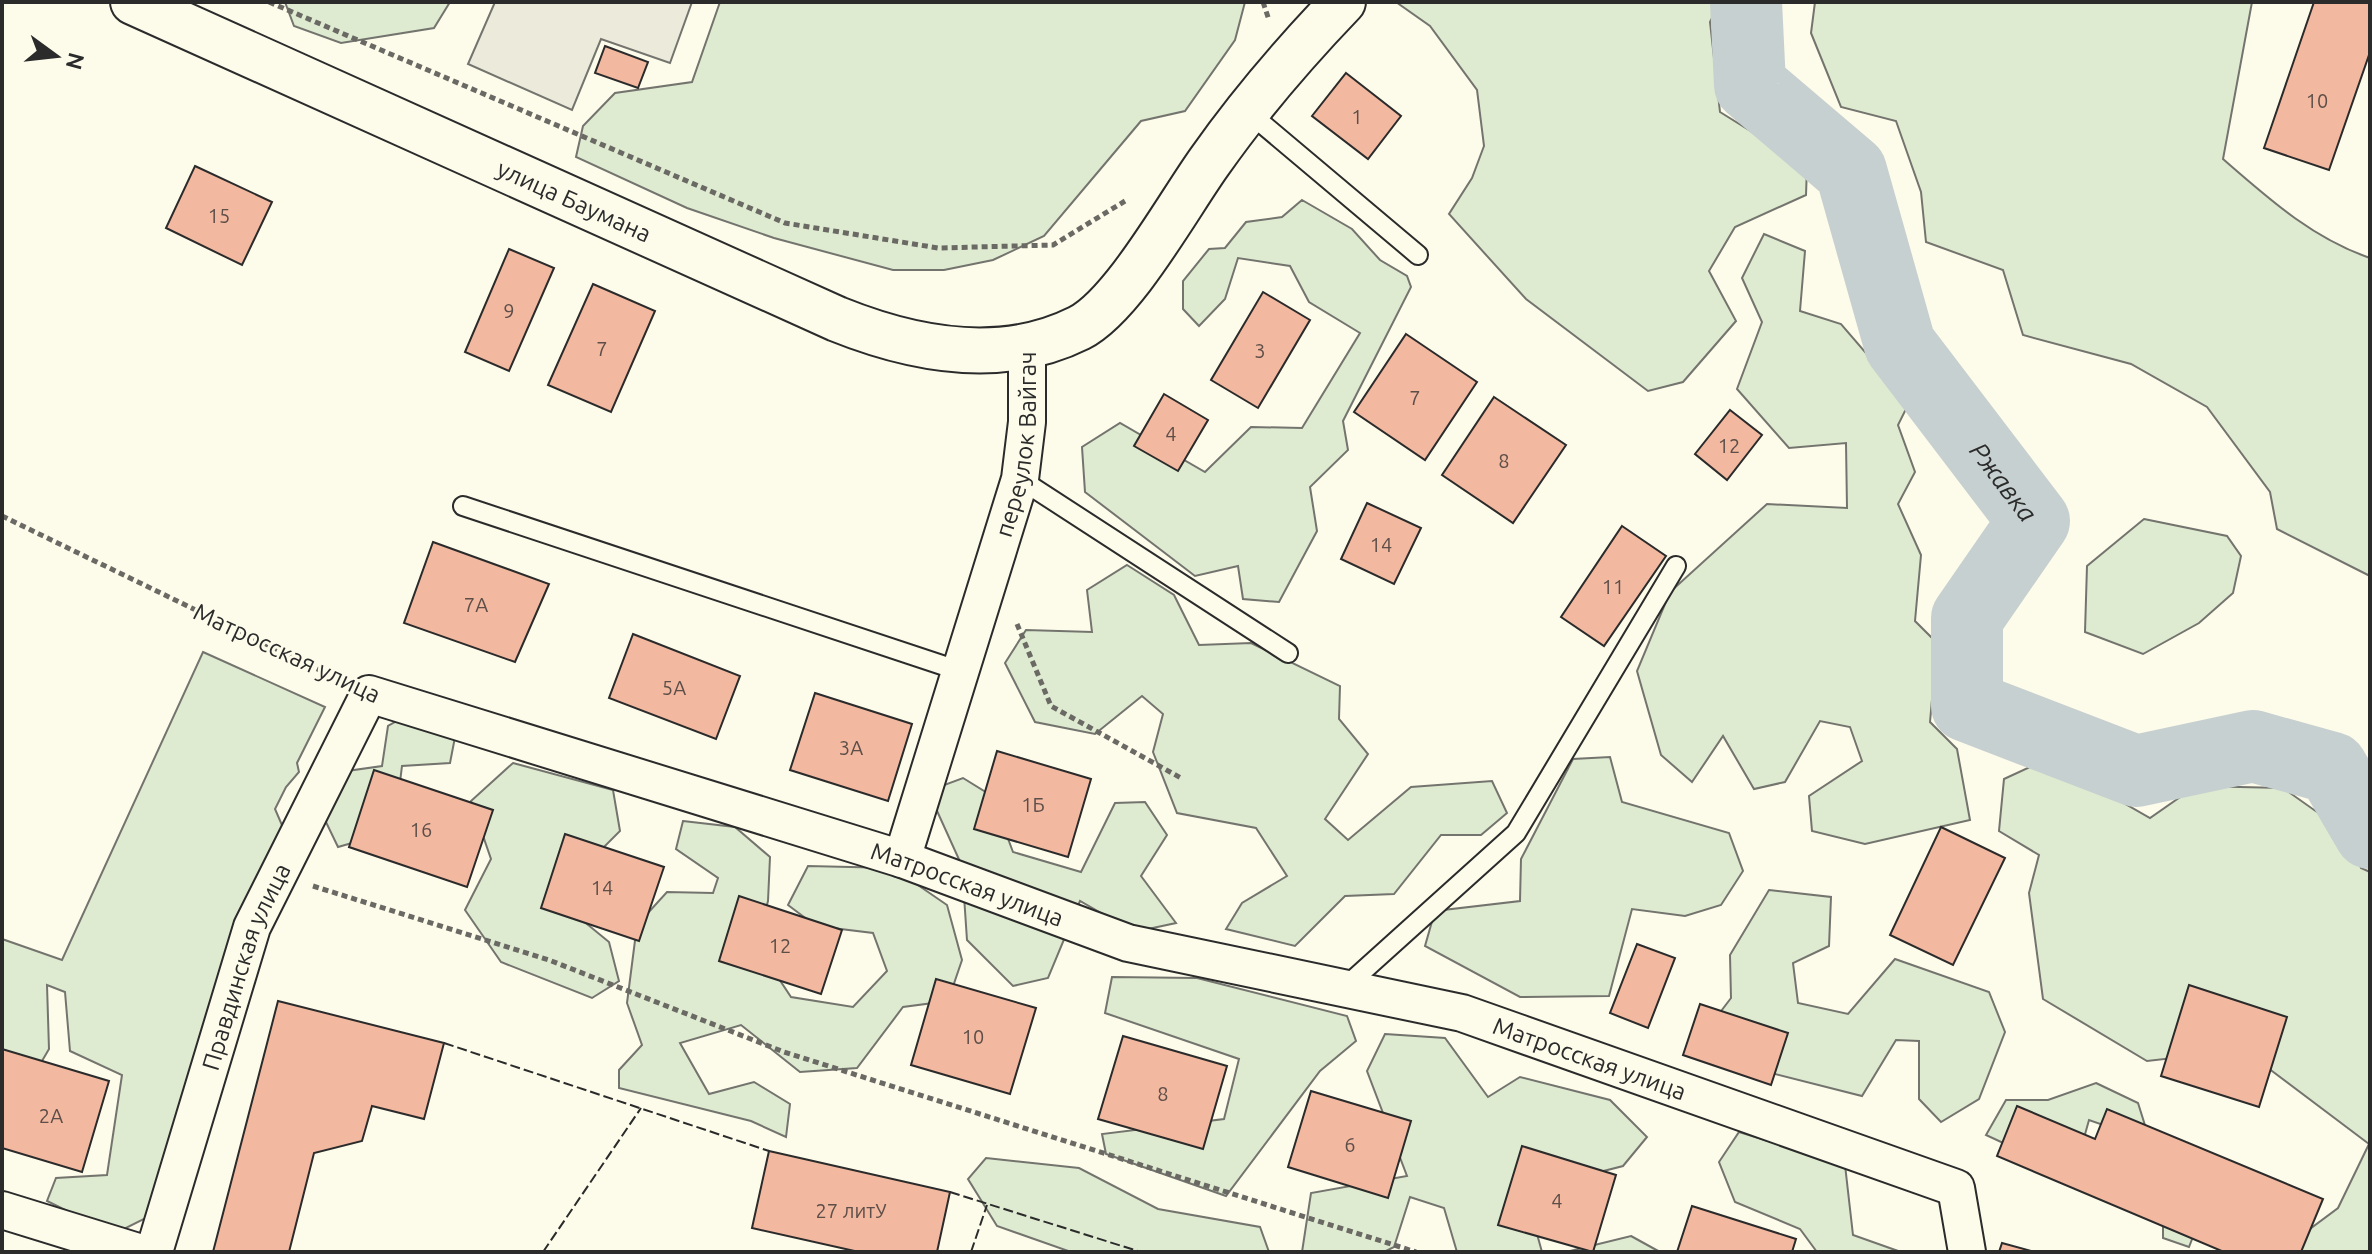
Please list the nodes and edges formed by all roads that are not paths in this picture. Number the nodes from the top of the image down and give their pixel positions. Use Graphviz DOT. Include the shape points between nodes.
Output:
graph roads {
  1 [pos="133,2"];
  2 [pos="1343,2"];
  3 [pos="1247,111"];
  4 [pos="1418,255"];
  5 [pos="1027,345"];
  6 [pos="1020,479"];
  7 [pos="463,506"];
  8 [pos="1676,566"];
  9 [pos="1288,653"];
  10 [pos="960,671"];
  11 [pos="369,694"];
  12 [pos="902,859"];
  13 [pos="1344,988"];
  14 [pos="2,1210"];
  15 [pos="138,1252"];
  16 [pos="154,1252"];
  17 [pos="1967,1252"];
  1 -- 5 [label="street, улица Баумана" via="866,331 946,349 985,352"];
  2 -- 3 [label="street, переулок Вайгач" via="1281,66"];
  3 -- 4 [label="lane"];
  3 -- 5 [label="street, переулок Вайгач" via="1117,294 1081,327"];
  5 -- 6 [label="street, переулок Вайгач" via="1027,422"];
  6 -- 9 [label="lane"];
  6 -- 10 [label="street, переулок Вайгач"];
  7 -- 10 [label="lane"];
  8 -- 13 [label="lane" via="1516,833"];
  10 -- 12 [label="street, переулок Вайгач"];
  11 -- 12 [label="street, Матросская улица"];
  11 -- 16 [label="street, Правдинская улица" via="252,927"];
  12 -- 13 [label="street, Матросская улица" via="1128,943"];
  13 -- 17 [label="street, Матросская улица" via="1462,1013 1956,1188"];
  14 -- 15 [label="street"];
}
